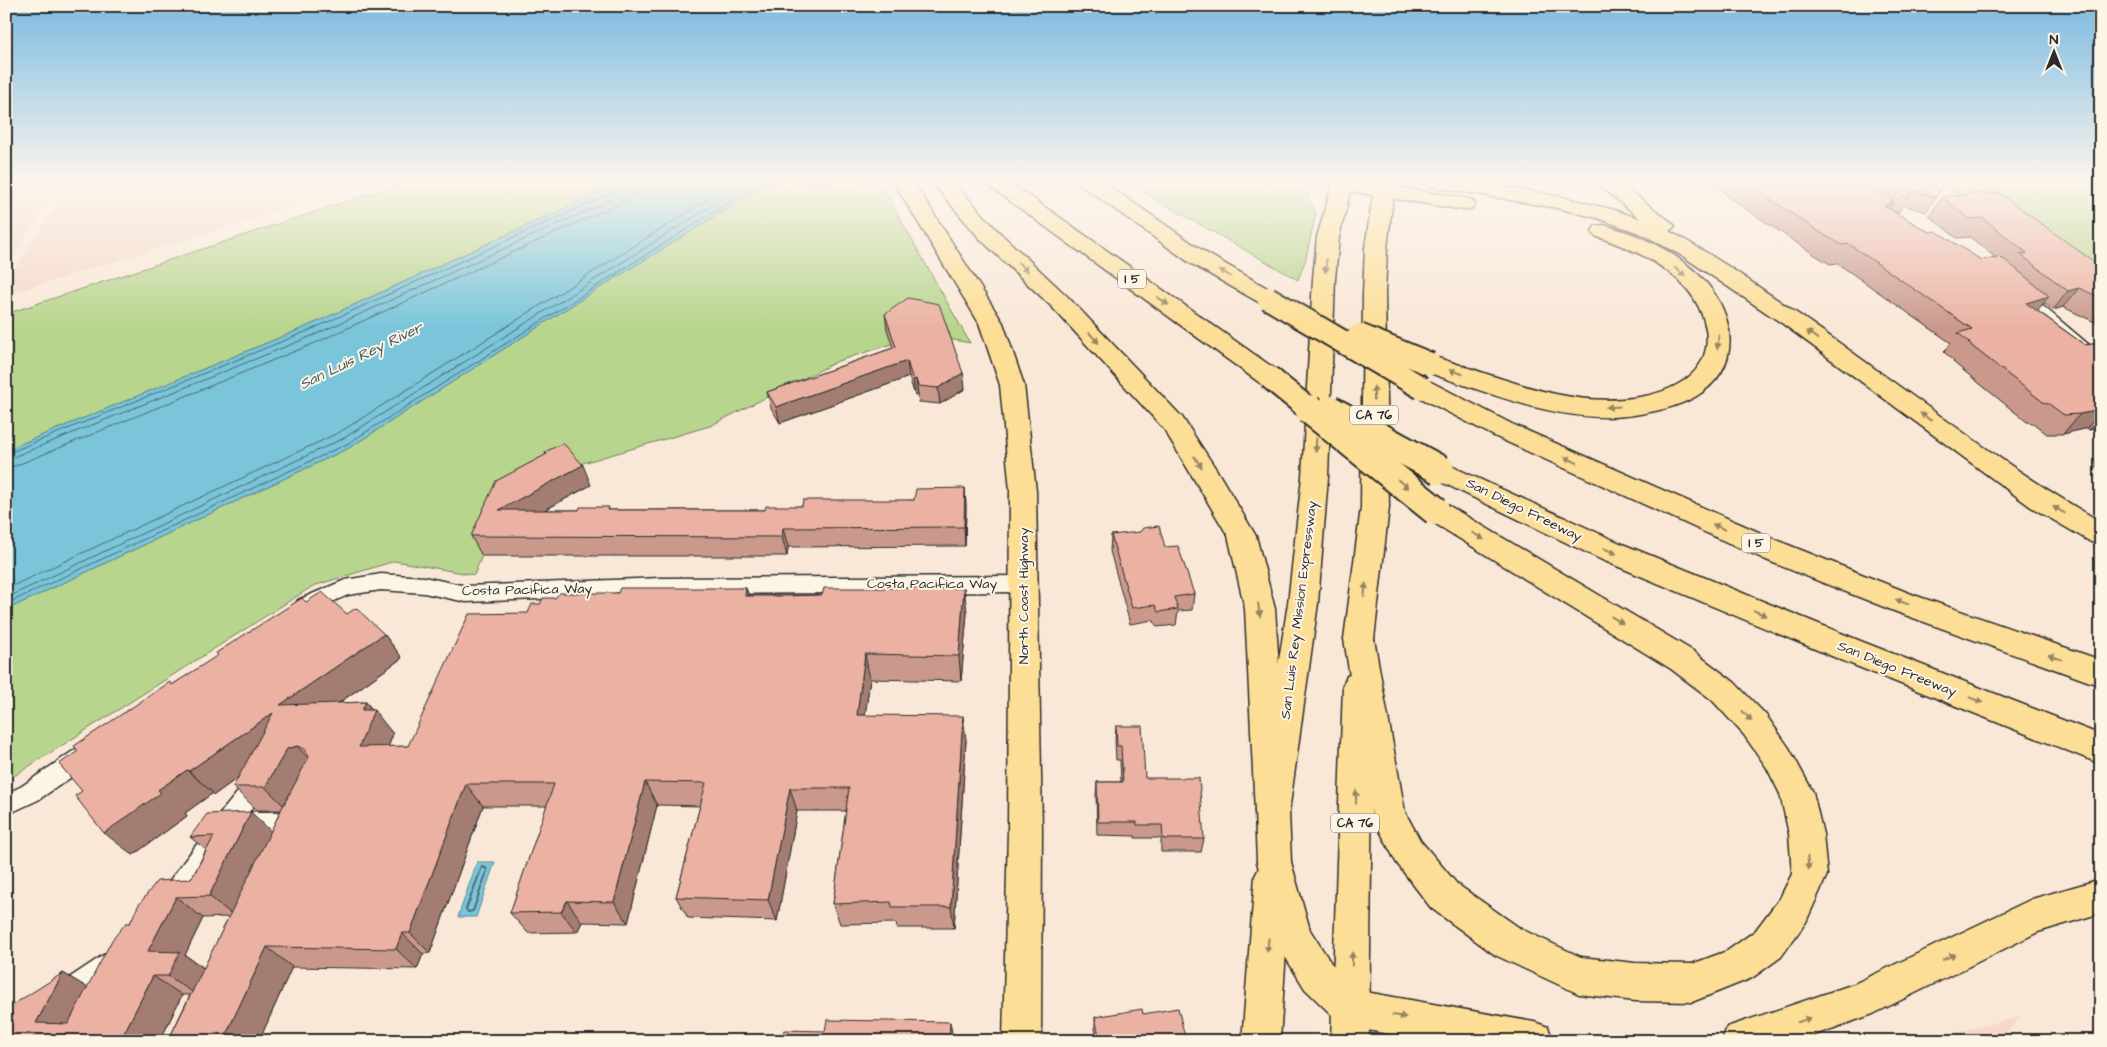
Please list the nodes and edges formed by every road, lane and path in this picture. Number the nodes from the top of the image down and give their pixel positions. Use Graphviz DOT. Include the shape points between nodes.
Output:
graph roads {
  1 [pos="933,230"];
  2 [pos="985,230"];
  3 [pos="1063,230"];
  4 [pos="1158,230"];
  5 [pos="1330,230"];
  6 [pos="1378,230"];
  7 [pos="1600,230"];
  8 [pos="1652,230"];
  9 [pos="1670,230"];
  10 [pos="2010,286"];
  11 [pos="1784,314"];
  12 [pos="2101,364"];
  13 [pos="1426,376"];
  14 [pos="1269,377"];
  15 [pos="2101,535"];
  16 [pos="1024,584"];
  17 [pos="286,619"];
  18 [pos="1359,638"];
  19 [pos="2101,673"];
  20 [pos="96,748"];
  21 [pos="2101,750"];
  22 [pos="258,784"];
  23 [pos="6,806"];
  24 [pos="1272,812"];
  25 [pos="227,822"];
  26 [pos="283,849"];
  27 [pos="1274,862"];
  28 [pos="2101,896"];
  29 [pos="155,921"];
  30 [pos="111,992"];
  31 [pos="38,1012"];
  32 [pos="1350,1024"];
  33 [pos="1022,1041"];
  34 [pos="1261,1041"];
  35 [pos="1534,1041"];
  36 [pos="1741,1041"];
  1 -- 16 [label="main road, North Coast Highway" via="991,323 1012,385 1023,491"];
  2 -- 24 [label="main road, one-way" via="1060,302 1173,423 1242,536 1260,609"];
  3 -- 14 [label="main road, San Diego Freeway / I 5, one-way"];
  13 -- 4 [label="main road, I 5, one-way, bridge" via="1268,298 1198,258"];
  5 -- 24 [label="main road, San Luis Rey Mission Expressway, one-way" via="1324,279 1315,477 1303,603"];
  18 -- 6 [label="main road, CA 76, one-way" via="1375,507 1374,294"];
  7 -- 13 [label="main road, one-way" via="1621,237 1677,269 1694,284 1718,324 1720,340 1714,362 1703,379 1686,392 1661,401 1616,408 1582,408"];
  8 -- 11 [label="main road" via="1692,252"];
  9 -- 11 [label="main road"];
  10 -- 12 [label="street"];
  15 -- 11 [label="main road, one-way" via="2041,500"];
  19 -- 13 [label="main road, I 5, one-way" via="1904,603 1776,552 1503,430"];
  14 -- 18 [label="main road, one-way, bridge" via="1436,511 1682,660 1723,691 1755,725 1796,792 1806,834 1810,875 1793,910 1768,944 1739,965 1692,983 1635,982 1579,975 1508,942 1444,896 1408,851 1389,814"];
  14 -- 21 [label="main road, San Diego Freeway / I 5, one-way, bridge" via="1440,470 1610,551 1852,652"];
  16 -- 17 [label="street, Costa Pacifica Way" via="661,586 466,594 381,582 345,588 310,602"];
  16 -- 33 [label="main road, North Coast Highway"];
  32 -- 18 [label="main road, CA 76, one-way"];
  20 -- 23 [label="street"];
  22 -- 25 [label="street"];
  24 -- 27 [label="main road, San Luis Rey Mission Expressway"];
  25 -- 26 [label="street" via="300,815"];
  25 -- 29 [label="street"];
  27 -- 32 [label="main road" via="1294,937"];
  27 -- 34 [label="main road, San Luis Rey Mission Expressway, one-way"];
  36 -- 28 [label="main road, one-way" via="1860,1001 2032,916"];
  30 -- 31 [label="street" via="132,951"];
  32 -- 35 [label="main road, one-way"];
}
